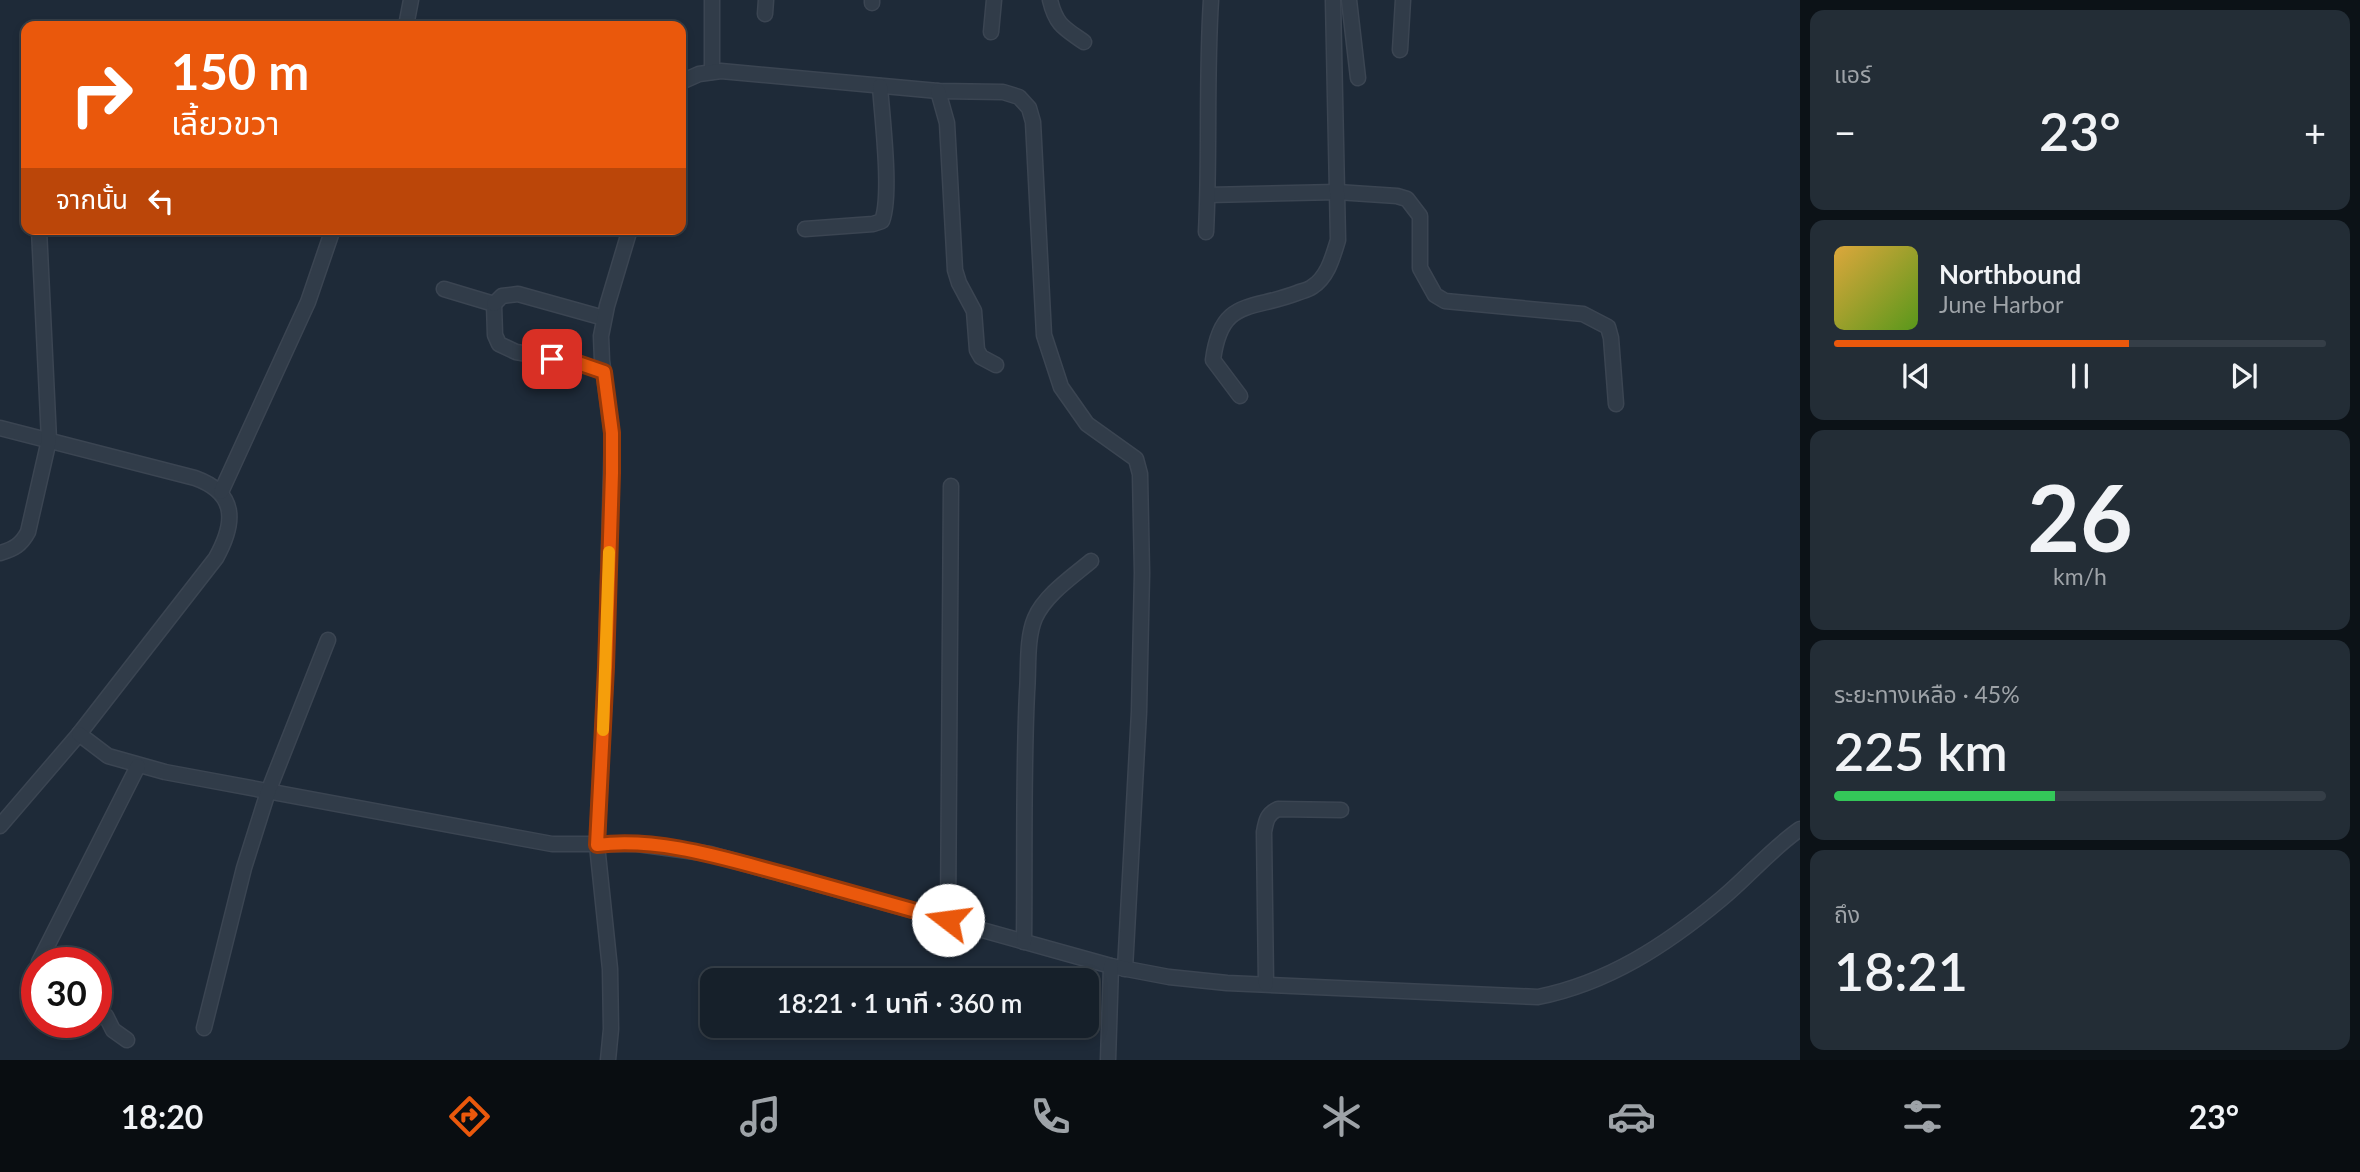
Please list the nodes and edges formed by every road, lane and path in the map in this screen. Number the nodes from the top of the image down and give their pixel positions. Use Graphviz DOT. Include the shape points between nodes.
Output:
graph roads {
  1 [pos="411,0"];
  2 [pos="712,0"];
  3 [pos="994,0"];
  4 [pos="1050,0"];
  5 [pos="1211,0"];
  6 [pos="1333,0"];
  7 [pos="1349,0"];
  8 [pos="1403,0"];
  9 [pos="408,21"];
  10 [pos="991,32"];
  11 [pos="1084,42"];
  12 [pos="1399,50"];
  13 [pos="712,72"];
  14 [pos="1358,78"];
  15 [pos="686,80"];
  16 [pos="880,86"];
  17 [pos="939,90"];
  18 [pos="1337,192"];
  19 [pos="1208,195"];
  20 [pos="805,229"];
  21 [pos="1206,232"];
  22 [pos="39,235"];
  23 [pos="331,235"];
  24 [pos="628,235"];
  25 [pos="443,289"];
  26 [pos="494,304"];
  27 [pos="604,318"];
  28 [pos="996,365"];
  29 [pos="604,372"];
  30 [pos="1240,396"];
  31 [pos="1616,404"];
  32 [pos="0,428"];
  33 [pos="48,440"];
  34 [pos="951,486"];
  35 [pos="221,492"];
  36 [pos="0,553"];
  37 [pos="1091,561"];
  38 [pos="328,640"];
  39 [pos="79,733"];
  40 [pos="138,766"];
  41 [pos="268,792"];
  42 [pos="1340,810"];
  43 [pos="0,826"];
  44 [pos="1800,828"];
  45 [pos="597,845"];
  46 [pos="948,920"];
  47 [pos="1024,942"];
  48 [pos="47,947"];
  49 [pos="1118,967"];
  50 [pos="1266,984"];
  51 [pos="204,1028"];
  52 [pos="112,1029"];
  53 [pos="127,1040"];
  54 [pos="608,1060"];
  55 [pos="1108,1060"];
  1 -- 9 [label="street"];
  2 -- 13 [label="street"];
  3 -- 10 [label="street"];
  4 -- 11 [label="street" via="1058,23"];
  5 -- 19 [label="street"];
  6 -- 18 [label="street"];
  7 -- 14 [label="street"];
  8 -- 12 [label="street"];
  13 -- 15 [label="street"];
  13 -- 16 [label="street"];
  16 -- 17 [label="street"];
  16 -- 20 [label="street" via="886,183 882,221"];
  17 -- 28 [label="street" via="947,123 956,270 974,311 977,350"];
  17 -- 49 [label="street" via="1003,92 1019,97 1029,108 1044,335 1061,387 1087,424 1136,459 1140,474 1139,712"];
  18 -- 19 [label="street"];
  18 -- 30 [label="street" via="1338,240 1330,266 1314,286 1244,308 1227,318 1216,336 1213,360"];
  18 -- 31 [label="street" via="1407,199 1420,216 1420,268 1435,295 1445,301 1583,314 1608,327"];
  19 -- 21 [label="street"];
  22 -- 33 [label="street"];
  23 -- 35 [label="street" via="308,302"];
  24 -- 27 [label="street"];
  25 -- 26 [label="street"];
  26 -- 27 [label="street" via="502,296 518,294"];
  26 -- 29 [label="street" via="499,344"];
  27 -- 29 [label="street"];
  29 -- 45 [label="street" via="612,473"];
  32 -- 33 [label="street"];
  33 -- 35 [label="street" via="195,478"];
  33 -- 36 [label="street" via="28,532 13,549"];
  34 -- 46 [label="street"];
  35 -- 39 [label="street" via="230,508 227,533 216,558"];
  37 -- 47 [label="street" via="1039,610 1030,636"];
  38 -- 41 [label="street"];
  39 -- 40 [label="street" via="107,755"];
  39 -- 43 [label="street"];
  40 -- 41 [label="street"];
  40 -- 48 [label="street"];
  41 -- 45 [label="street" via="552,844"];
  41 -- 51 [label="street"];
  42 -- 50 [label="street" via="1278,809 1267,818"];
  44 -- 50 [label="street" via="1721,900 1671,937 1629,965 1563,992 1538,997"];
  45 -- 46 [label="street" via="618,842 710,854"];
  45 -- 54 [label="street" via="610,969"];
  46 -- 47 [label="street"];
  47 -- 49 [label="street"];
  49 -- 50 [label="street" via="1170,977"];
  49 -- 55 [label="street"];
  52 -- 53 [label="street"];
}
